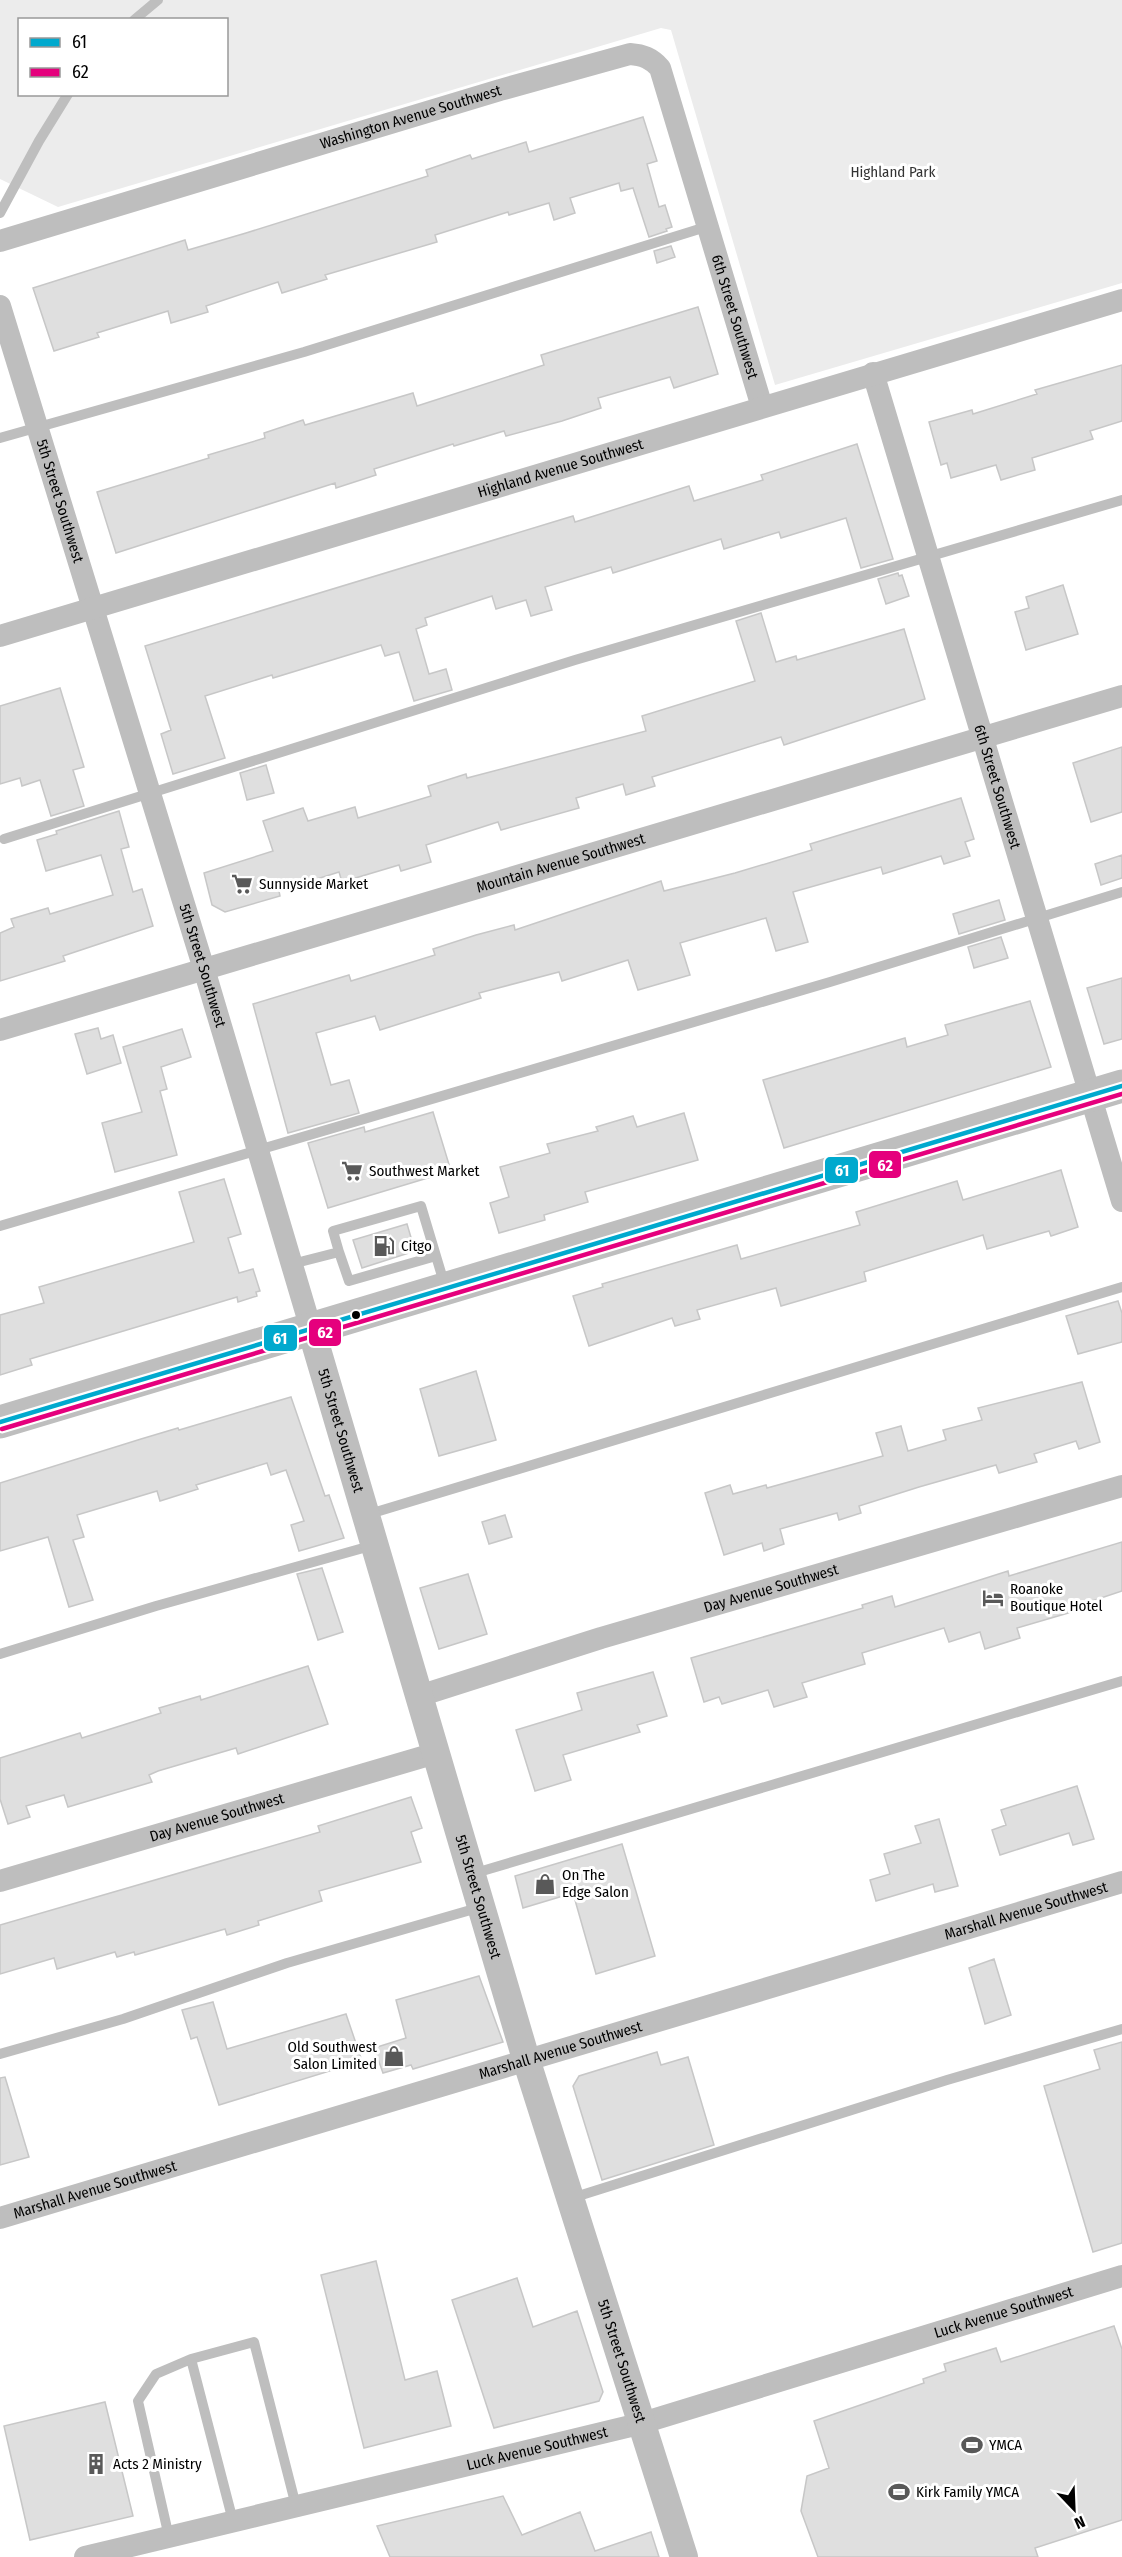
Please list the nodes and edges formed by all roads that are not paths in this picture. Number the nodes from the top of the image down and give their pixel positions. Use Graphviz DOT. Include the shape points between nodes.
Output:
graph roads {
  1 [pos="158,0"];
  2 [pos="136,18"];
  3 [pos="67,96"];
  4 [pos="0,213"];
  5 [pos="709,226"];
  6 [pos="0,241"];
  7 [pos="1122,300"];
  8 [pos="0,306"];
  9 [pos="873,373"];
  10 [pos="762,407"];
  11 [pos="39,427"];
  12 [pos="0,438"];
  13 [pos="1122,500"];
  14 [pos="929,557"];
  15 [pos="93,608"];
  16 [pos="0,636"];
  17 [pos="1122,696"];
  18 [pos="982,737"];
  19 [pos="149,792"];
  20 [pos="4,839"];
  21 [pos="1122,892"];
  22 [pos="1036,918"];
  23 [pos="204,969"];
  24 [pos="0,1030"];
  25 [pos="1107,1091"];
  26 [pos="258,1151"];
  27 [pos="1122,1201"];
  28 [pos="0,1226"];
  29 [pos="339,1252"];
  30 [pos="436,1256"];
  31 [pos="292,1264"];
  32 [pos="1122,1287"];
  33 [pos="446,1289"];
  34 [pos="311,1329"];
  35 [pos="0,1422"];
  36 [pos="1122,1486"];
  37 [pos="365,1515"];
  38 [pos="374,1545"];
  39 [pos="0,1654"];
  40 [pos="1122,1681"];
  41 [pos="419,1696"];
  42 [pos="436,1753"];
  43 [pos="472,1874"];
  44 [pos="0,1881"];
  45 [pos="1122,1882"];
  46 [pos="482,1907"];
  47 [pos="1122,2029"];
  48 [pos="0,2054"];
  49 [pos="526,2059"];
  50 [pos="569,2198"];
  51 [pos="0,2218"];
  52 [pos="1122,2276"];
  53 [pos="191,2359"];
  54 [pos="639,2424"];
  55 [pos="296,2506"];
  56 [pos="232,2521"];
  57 [pos="170,2537"];
  58 [pos="113,2554"];
  59 [pos="85,2557"];
  60 [pos="684,2557"];
  1 -- 2 [label="lane"];
  3 -- 4 [label="lane"];
  5 -- 6 [label="street, Washington Avenue Southwest" via="660,68 653,60 630,54"];
  5 -- 10 [label="street, 6th Street Southwest"];
  5 -- 11 [label="lane" via="304,351"];
  7 -- 9 [label="street, Highland Avenue Southwest"];
  8 -- 11 [label="street, 5th Street Southwest"];
  9 -- 10 [label="street, Highland Avenue Southwest"];
  9 -- 14 [label="street, 6th Street Southwest"];
  10 -- 15 [label="street, Highland Avenue Southwest"];
  11 -- 12 [label="lane"];
  11 -- 15 [label="street, 5th Street Southwest"];
  13 -- 14 [label="lane"];
  14 -- 18 [label="street, 6th Street Southwest"];
  14 -- 19 [label="lane" via="575,660"];
  15 -- 16 [label="street, Highland Avenue Southwest"];
  15 -- 19 [label="street, 5th Street Southwest"];
  17 -- 18 [label="street, Mountain Avenue Southwest"];
  18 -- 22 [label="street, 6th Street Southwest"];
  18 -- 23 [label="street, Mountain Avenue Southwest"];
  19 -- 20 [label="lane"];
  19 -- 23 [label="street, 5th Street Southwest"];
  21 -- 22 [label="lane"];
  22 -- 25 [label="street, 6th Street Southwest"];
  22 -- 26 [label="lane"];
  23 -- 24 [label="street, Mountain Avenue Southwest"];
  23 -- 26 [label="street, 5th Street Southwest"];
  25 -- 27 [label="street, 6th Street Southwest"];
  25 -- 33 [label="main road"];
  26 -- 28 [label="lane"];
  26 -- 31 [label="street, 5th Street Southwest"];
  29 -- 30 [label="lane" via="349,1281"];
  29 -- 30 [label="lane" via="333,1231 421,1206"];
  29 -- 31 [label="lane"];
  30 -- 33 [label="lane"];
  31 -- 34 [label="street, 5th Street Southwest"];
  32 -- 37 [label="lane"];
  33 -- 34 [label="main road"];
  34 -- 35 [label="main road"];
  34 -- 37 [label="street, 5th Street Southwest"];
  36 -- 41 [label="street, Day Avenue Southwest" via="601,1638"];
  37 -- 38 [label="street, 5th Street Southwest"];
  38 -- 39 [label="lane"];
  38 -- 41 [label="street, 5th Street Southwest"];
  40 -- 43 [label="lane"];
  41 -- 42 [label="street, 5th Street Southwest"];
  42 -- 43 [label="street, 5th Street Southwest"];
  42 -- 44 [label="street, Day Avenue Southwest"];
  43 -- 46 [label="street, 5th Street Southwest"];
  45 -- 49 [label="street, Marshall Avenue Southwest"];
  46 -- 48 [label="lane" via="287,1963 123,2019"];
  46 -- 49 [label="street, 5th Street Southwest"];
  47 -- 50 [label="lane"];
  49 -- 50 [label="street, 5th Street Southwest"];
  49 -- 51 [label="street, Marshall Avenue Southwest"];
  50 -- 54 [label="street, 5th Street Southwest"];
  52 -- 54 [label="street, Luck Avenue Southwest"];
  53 -- 55 [label="lane" via="254,2342"];
  53 -- 56 [label="lane"];
  53 -- 57 [label="lane" via="156,2374 138,2401"];
  54 -- 55 [label="street, Luck Avenue Southwest"];
  54 -- 60 [label="street, 5th Street Southwest"];
  55 -- 56 [label="street, Luck Avenue Southwest"];
  56 -- 57 [label="street, Luck Avenue Southwest"];
  57 -- 58 [label="street, Luck Avenue Southwest"];
  58 -- 59 [label="street, Luck Avenue Southwest"];
}
